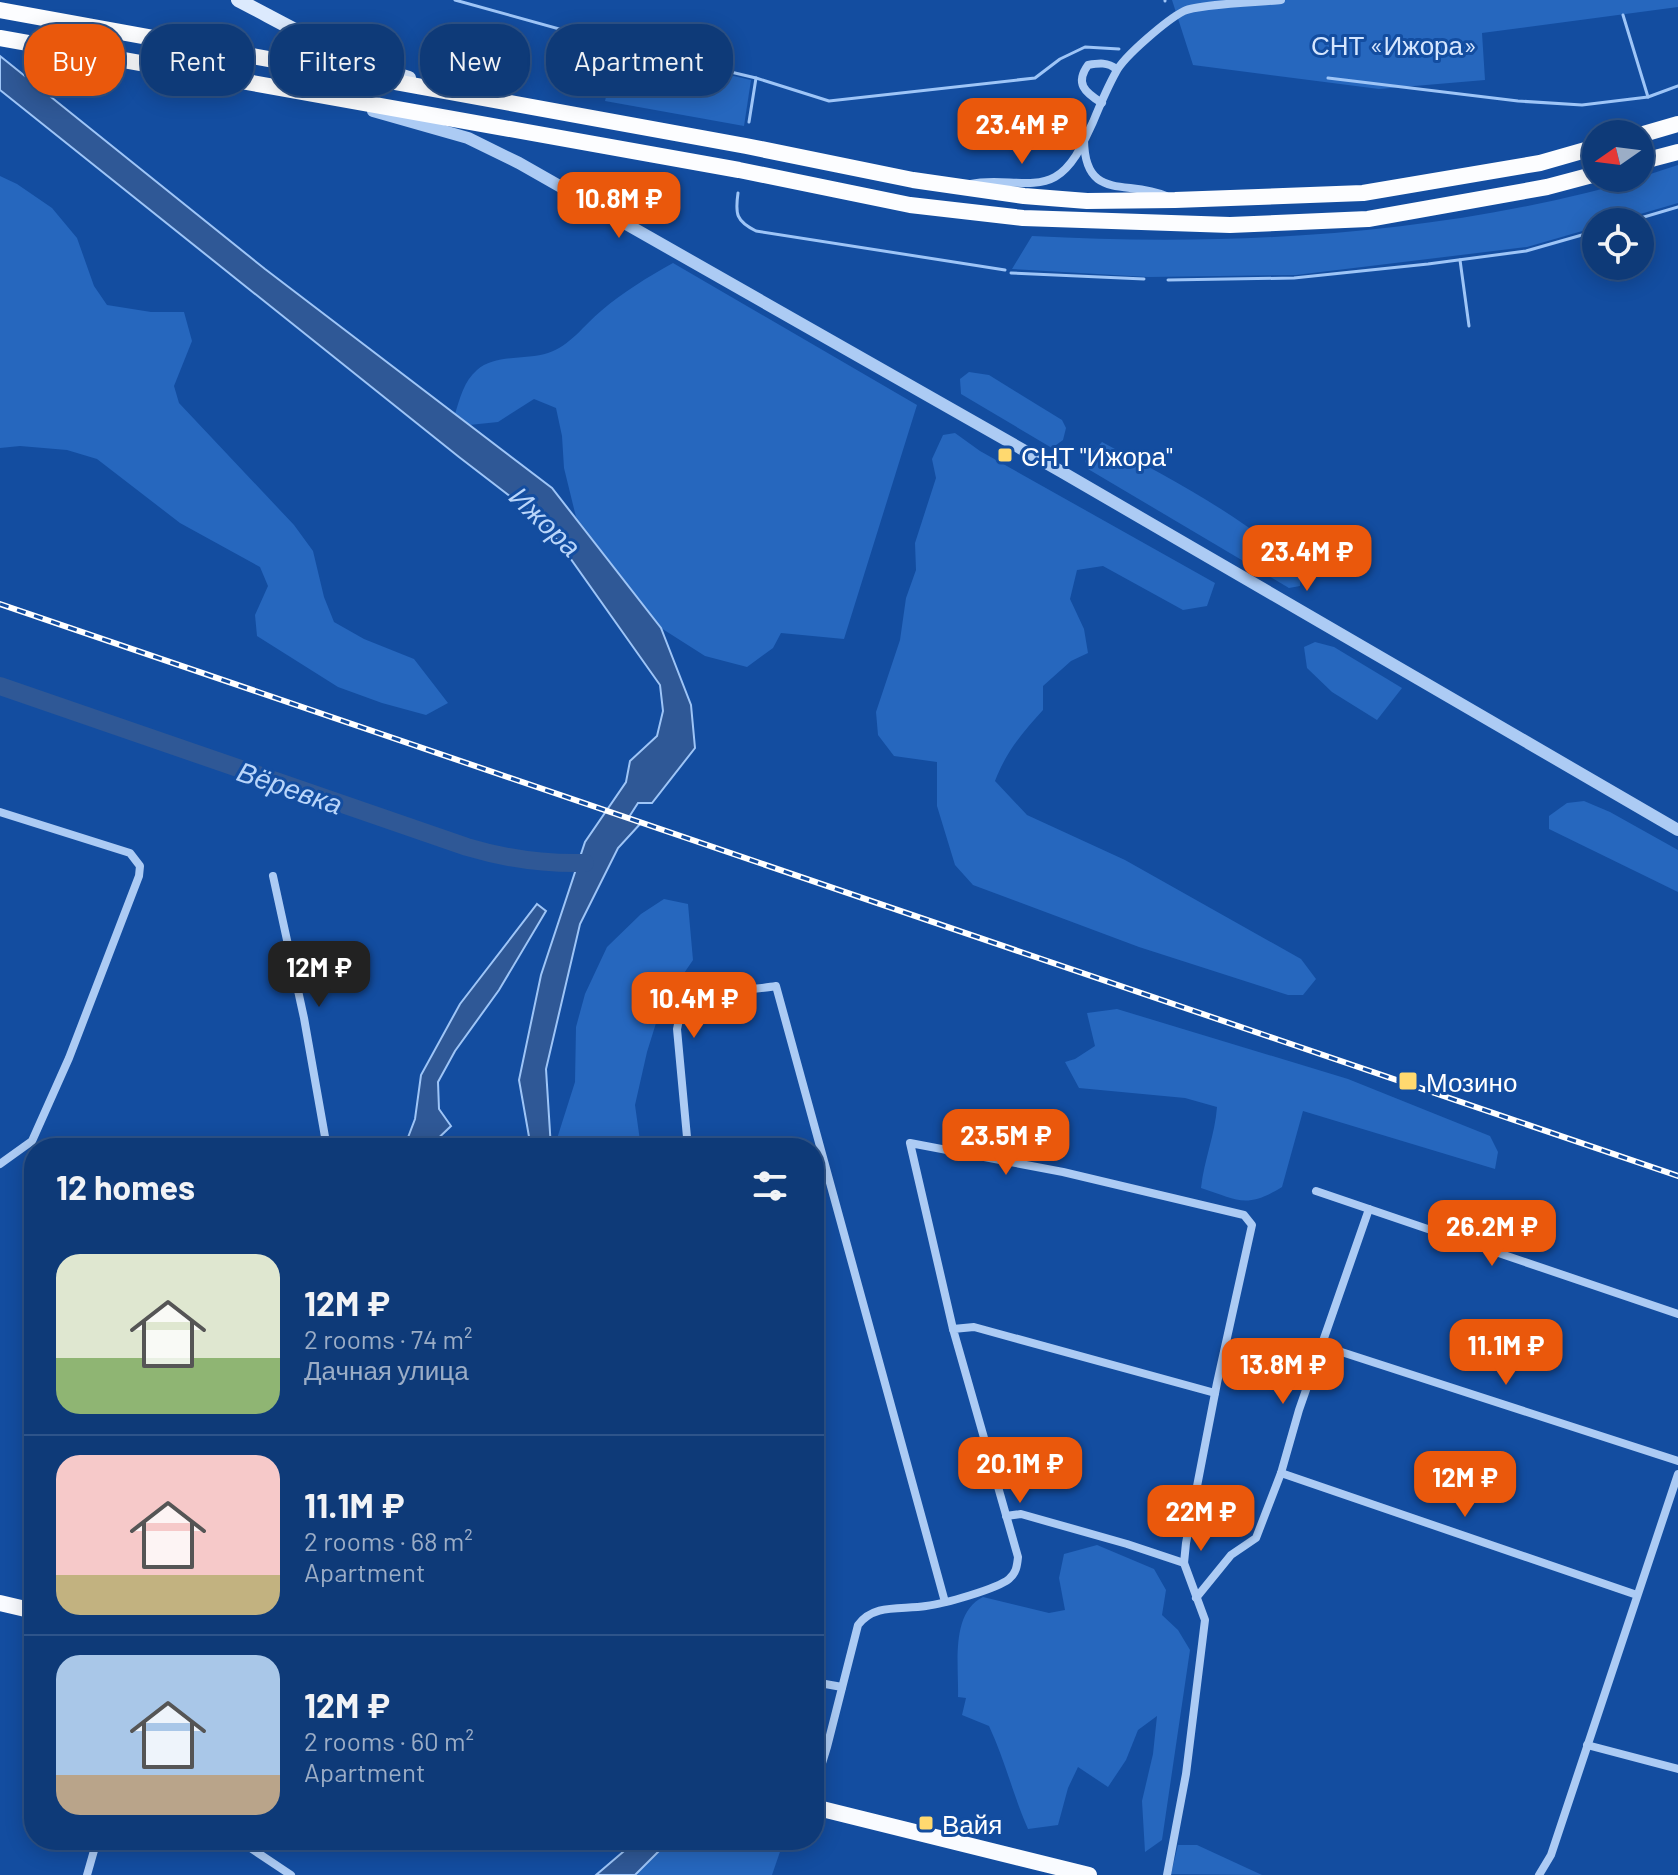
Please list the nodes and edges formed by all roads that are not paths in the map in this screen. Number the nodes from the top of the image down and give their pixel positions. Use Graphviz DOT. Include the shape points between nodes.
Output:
graph roads {
  1 [pos="238,0"];
  2 [pos="1281,0"];
  3 [pos="1183,6"];
  4 [pos="0,10"];
  5 [pos="0,38"];
  6 [pos="1116,69"];
  7 [pos="270,87"];
  8 [pos="320,96"];
  9 [pos="491,100"];
  10 [pos="1102,103"];
  11 [pos="1678,124"];
  12 [pos="1654,131"];
  13 [pos="1084,139"];
  14 [pos="1582,151"];
  15 [pos="1678,152"];
  16 [pos="1654,158"];
  17 [pos="1582,178"];
  18 [pos="960,187"];
  19 [pos="1175,200"];
  20 [pos="0,812"];
  21 [pos="1678,830"];
  22 [pos="273,876"];
  23 [pos="33,1138"];
  24 [pos="325,1138"];
  25 [pos="687,1138"];
  26 [pos="818,1138"];
  27 [pos="24,1147"];
  28 [pos="824,1161"];
  29 [pos="0,1164"];
  30 [pos="1316,1191"];
  31 [pos="1369,1209"];
  32 [pos="1678,1314"];
  33 [pos="953,1329"];
  34 [pos="1323,1346"];
  35 [pos="1215,1393"];
  36 [pos="1678,1461"];
  37 [pos="1281,1473"];
  38 [pos="1678,1474"];
  39 [pos="1006,1516"];
  40 [pos="1184,1563"];
  41 [pos="1637,1595"];
  42 [pos="1196,1598"];
  43 [pos="945,1602"];
  44 [pos="0,1603"];
  45 [pos="24,1609"];
  46 [pos="824,1684"];
  47 [pos="842,1687"];
  48 [pos="1587,1745"];
  49 [pos="824,1753"];
  50 [pos="1678,1769"];
  51 [pos="824,1810"];
  52 [pos="94,1850"];
  53 [pos="254,1850"];
  54 [pos="1057,1871"];
  55 [pos="87,1875"];
  56 [pos="291,1875"];
  57 [pos="1089,1875"];
  58 [pos="1167,1875"];
  59 [pos="1539,1875"];
  1 -- 9 [label="main road" via="377,69"];
  2 -- 3 [label="street"];
  3 -- 6 [label="street"];
  4 -- 9 [label="highway"];
  5 -- 7 [label="highway"];
  6 -- 10 [label="street"];
  6 -- 10 [label="street" via="1097,63 1082,74 1084,91"];
  8 -- 17 [label="highway" via="910,205 1023,218 1230,225 1368,219"];
  8 -- 21 [label="street" via="468,138 519,163"];
  9 -- 18 [label="highway"];
  10 -- 13 [label="street"];
  11 -- 12 [label="highway"];
  13 -- 18 [label="street" via="1068,167 1053,178 1032,183 990,180"];
  13 -- 19 [label="street" via="1089,168 1100,181"];
  14 -- 19 [label="highway" via="1363,193"];
  15 -- 16 [label="highway"];
  18 -- 19 [label="highway" via="1087,201"];
  20 -- 23 [label="street" via="130,853 140,866"];
  22 -- 24 [label="street"];
  25 -- 26 [label="street" via="680,1015 701,998 776,986"];
  27 -- 29 [label="street"];
  28 -- 43 [label="street"];
  30 -- 31 [label="street"];
  31 -- 32 [label="street"];
  31 -- 34 [label="street"];
  33 -- 35 [label="street" via="974,1327"];
  33 -- 35 [label="street" via="910,1143 1244,1215 1252,1225"];
  33 -- 39 [label="street"];
  34 -- 36 [label="street"];
  34 -- 37 [label="street"];
  35 -- 40 [label="street"];
  37 -- 41 [label="street"];
  37 -- 42 [label="street" via="1256,1538 1231,1555"];
  38 -- 41 [label="street"];
  39 -- 40 [label="street" via="1021,1514"];
  39 -- 43 [label="street" via="1017,1570 1007,1581"];
  40 -- 42 [label="street"];
  41 -- 48 [label="street"];
  42 -- 58 [label="street" via="1205,1620 1200,1676"];
  43 -- 47 [label="street" via="865,1615"];
  44 -- 45 [label="main road"];
  46 -- 47 [label="street"];
  47 -- 49 [label="street"];
  48 -- 50 [label="street"];
  48 -- 59 [label="street" via="1551,1855"];
  51 -- 54 [label="main road"];
  52 -- 55 [label="street"];
  53 -- 56 [label="street"];
  54 -- 57 [label="main road"];
}
